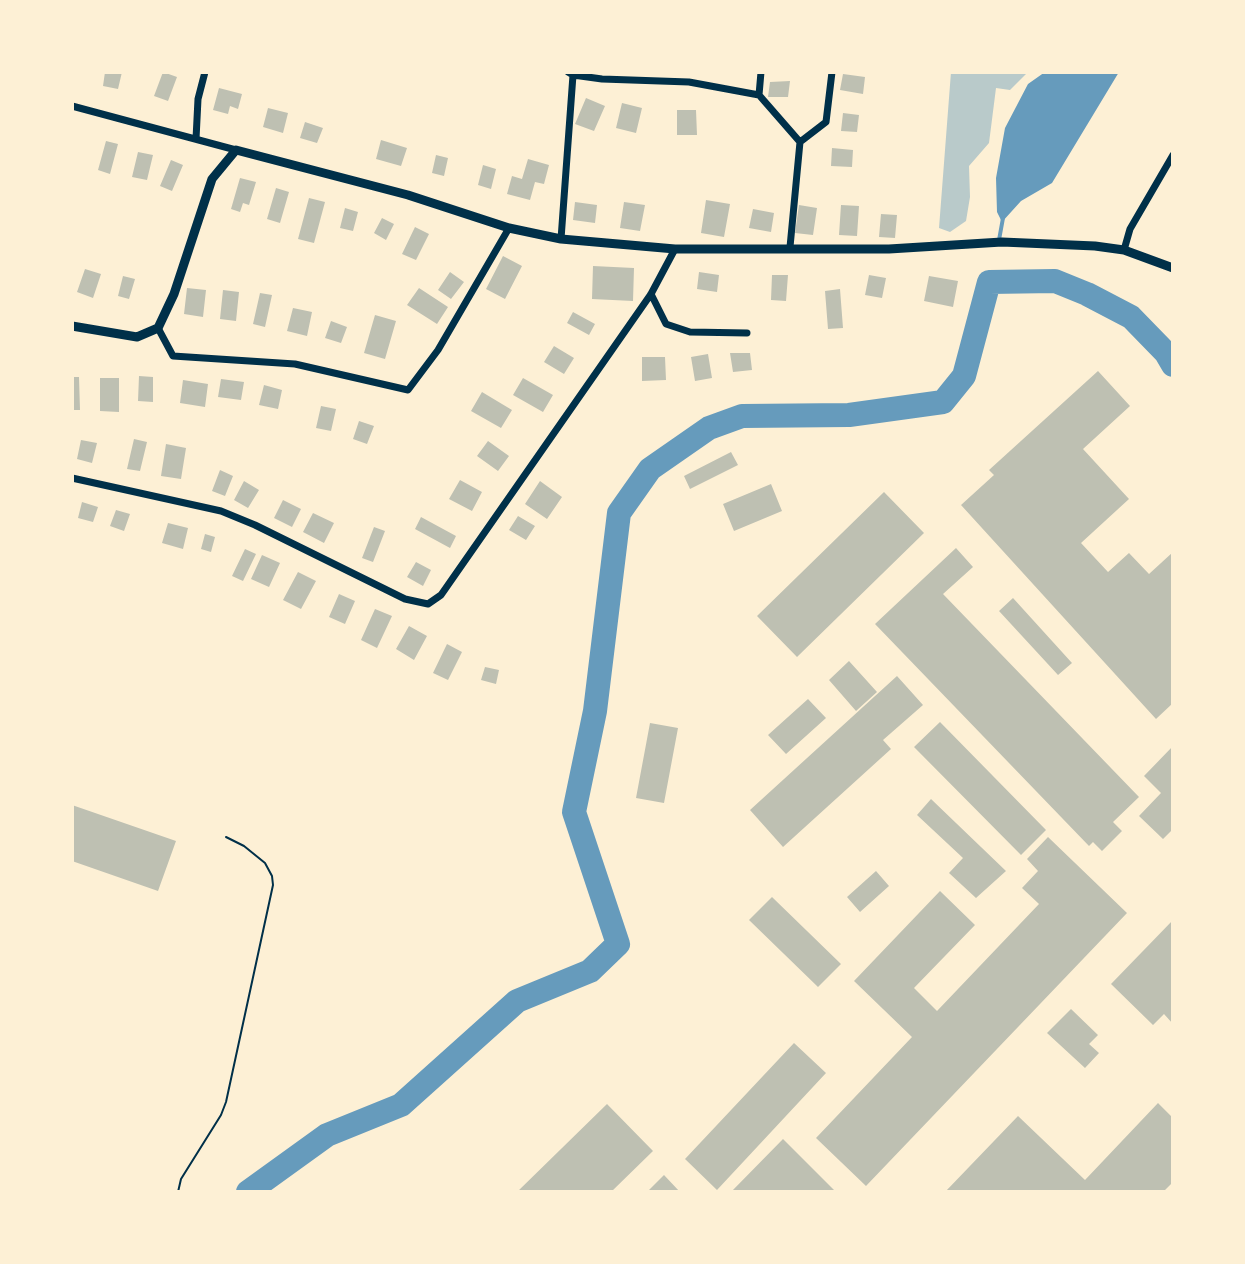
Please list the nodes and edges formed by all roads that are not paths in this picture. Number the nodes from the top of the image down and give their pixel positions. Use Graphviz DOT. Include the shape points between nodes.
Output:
graph roads {
  1 [pos="205,72"];
  2 [pos="702,72"];
  3 [pos="761,72"];
  4 [pos="832,72"];
  5 [pos="570,74"];
  6 [pos="701,84"];
  7 [pos="759,95"];
  8 [pos="72,106"];
  9 [pos="196,139"];
  10 [pos="800,142"];
  11 [pos="236,150"];
  12 [pos="1173,155"];
  13 [pos="509,228"];
  14 [pos="561,239"];
  15 [pos="790,247"];
  16 [pos="675,249"];
  17 [pos="1124,250"];
  18 [pos="1173,268"];
  19 [pos="651,294"];
  20 [pos="72,326"];
  21 [pos="158,328"];
  22 [pos="747,333"];
  23 [pos="72,478"];
  1 -- 9 [label="street"];
  2 -- 6 [label="street"];
  3 -- 7 [label="street"];
  4 -- 10 [label="street" via="826,122"];
  5 -- 6 [label="street"];
  5 -- 14 [label="street"];
  6 -- 7 [label="street"];
  7 -- 10 [label="street"];
  8 -- 9 [label="street"];
  9 -- 11 [label="street"];
  10 -- 15 [label="street"];
  11 -- 13 [label="street"];
  11 -- 21 [label="street" via="212,179"];
  12 -- 17 [label="street" via="1130,229"];
  13 -- 14 [label="street"];
  13 -- 21 [label="street" via="438,350 408,390 295,364 173,356"];
  14 -- 16 [label="street"];
  15 -- 16 [label="street"];
  15 -- 17 [label="street" via="889,249 1002,242"];
  16 -- 19 [label="street"];
  17 -- 18 [label="street"];
  19 -- 22 [label="street" via="666,324 690,332"];
  19 -- 23 [label="street" via="441,595 428,604 405,599 221,511"];
  20 -- 21 [label="street" via="137,337"];
}
